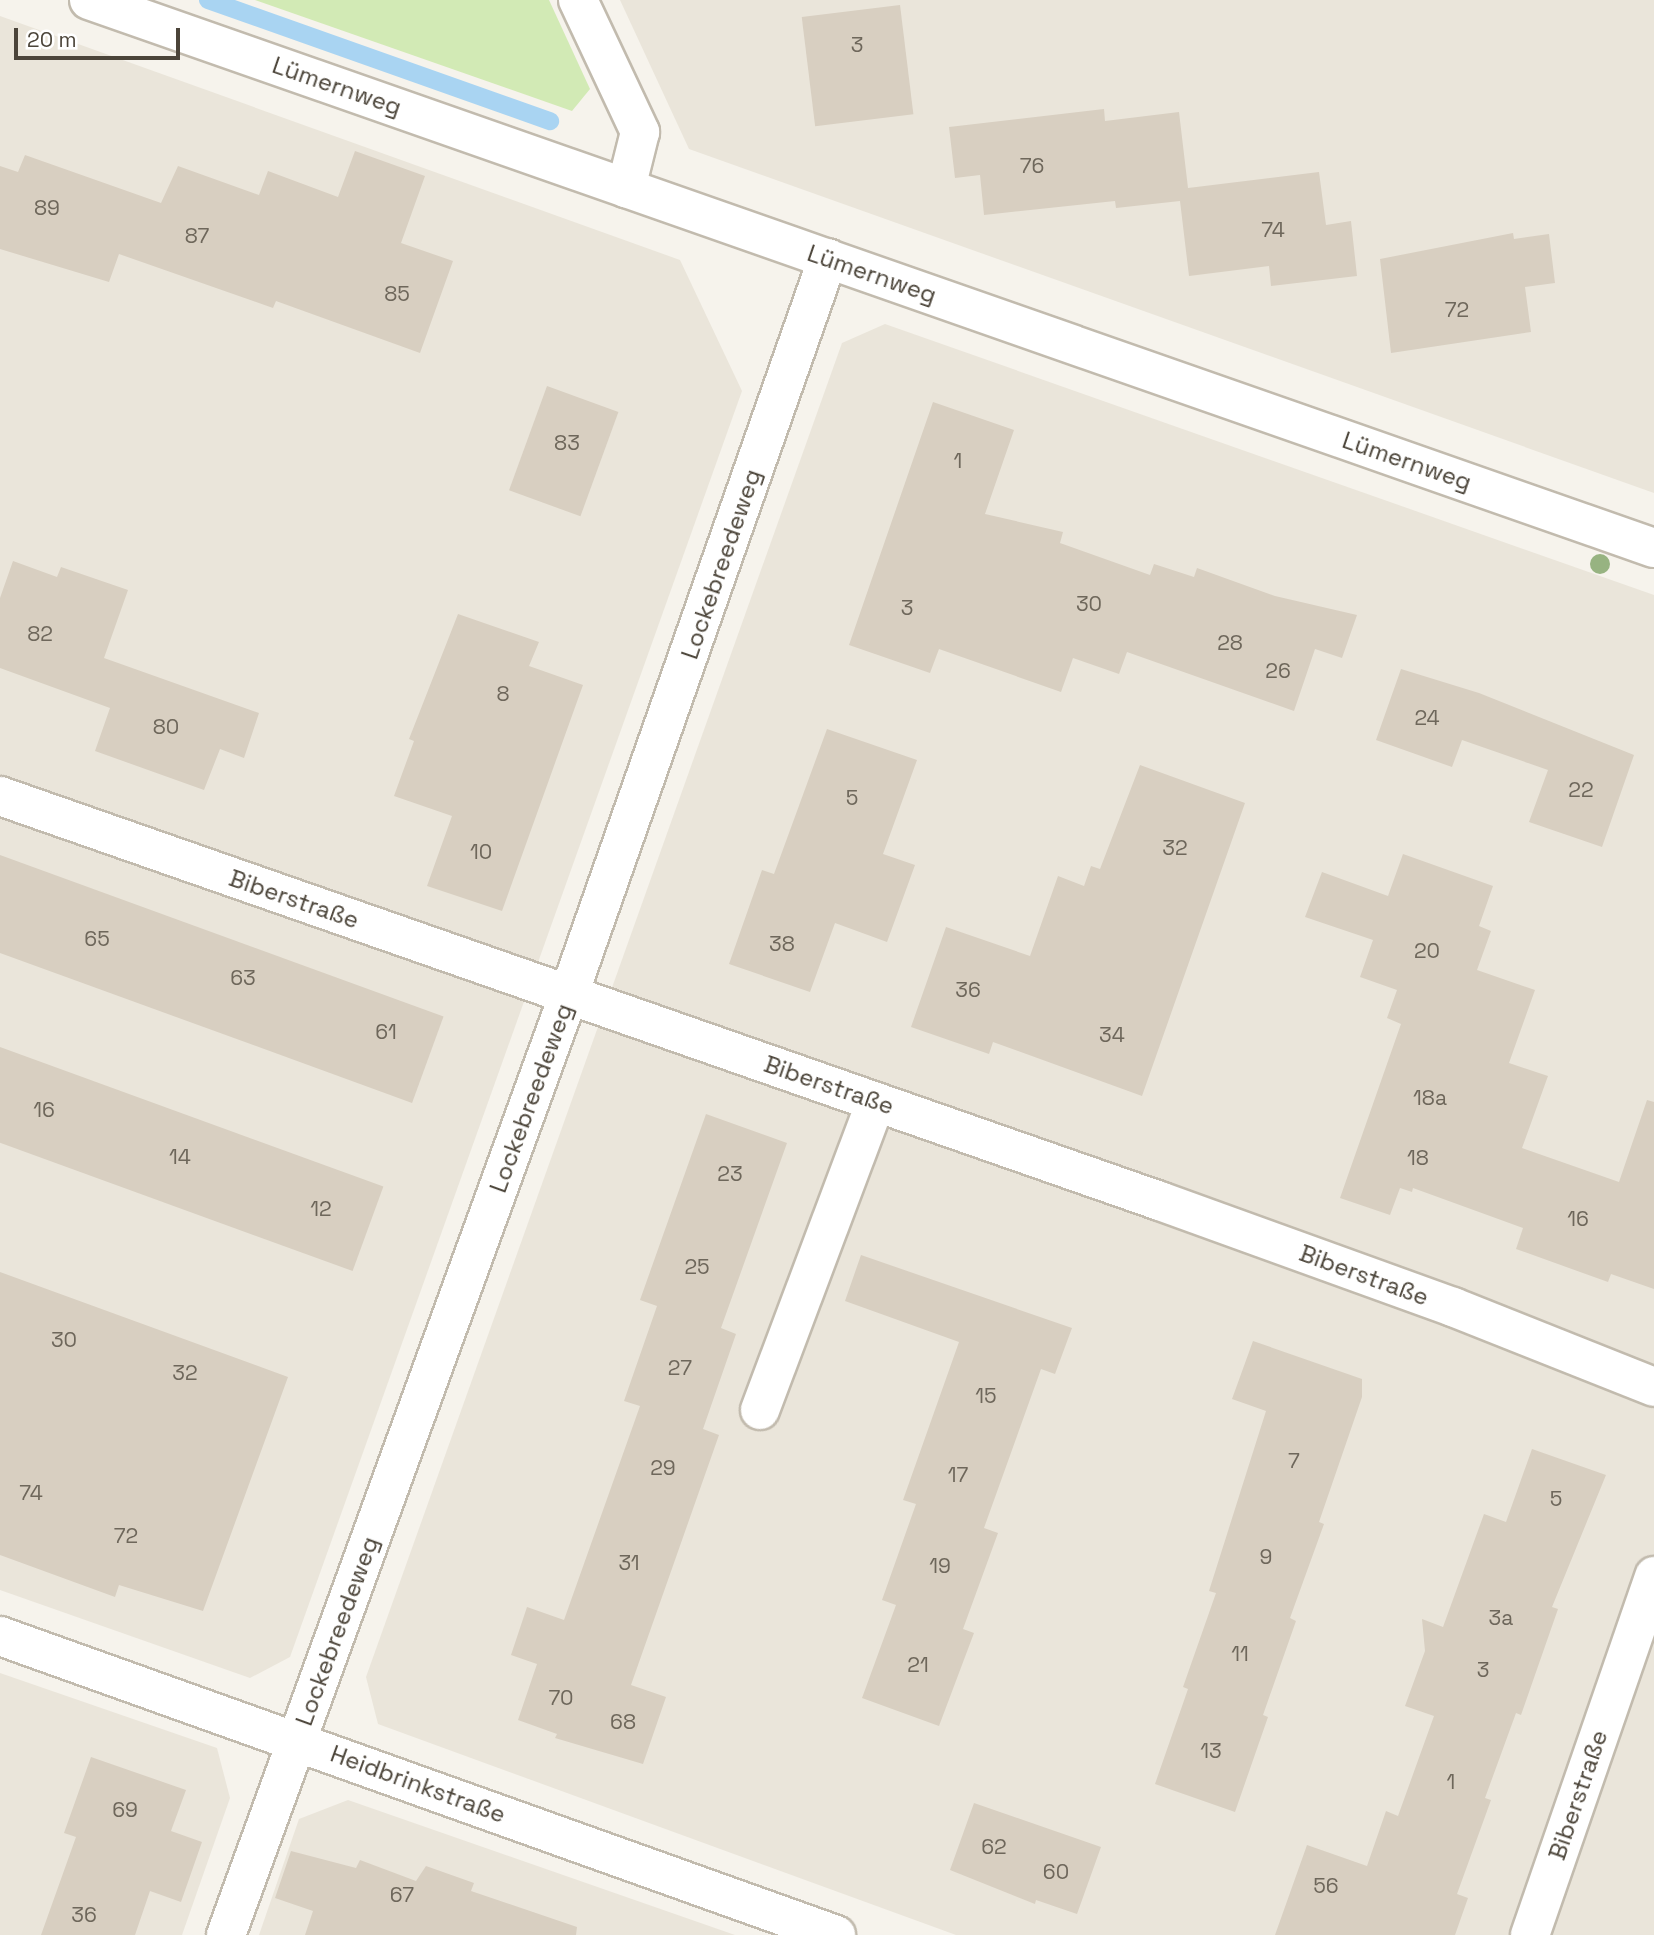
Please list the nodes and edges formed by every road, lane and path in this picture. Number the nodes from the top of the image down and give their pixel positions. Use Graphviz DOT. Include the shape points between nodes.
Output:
graph roads {
  1 [pos="89,0"];
  2 [pos="578,0"];
  3 [pos="626,188"];
  4 [pos="828,258"];
  5 [pos="1654,548"];
  6 [pos="0,796"];
  7 [pos="569,994"];
  8 [pos="876,1102"];
  9 [pos="1654,1387"];
  10 [pos="760,1410"];
  11 [pos="1654,1576"];
  12 [pos="0,1636"];
  13 [pos="298,1741"];
  14 [pos="226,1935"];
  15 [pos="836,1935"];
  16 [pos="1530,1935"];
  1 -- 3 [label="street, Lümernweg"];
  2 -- 3 [label="street" via="640,132"];
  3 -- 4 [label="street, Lümernweg"];
  4 -- 5 [label="street, Lümernweg"];
  4 -- 7 [label="street, Lockebreedeweg"];
  6 -- 7 [label="street, Biberstraße"];
  7 -- 8 [label="street, Biberstraße"];
  7 -- 13 [label="street, Lockebreedeweg"];
  8 -- 9 [label="street, Biberstraße" via="1452,1307"];
  8 -- 10 [label="street"];
  11 -- 16 [label="street, Biberstraße"];
  12 -- 13 [label="street, Heidbrinkstraße"];
  13 -- 14 [label="street, Lockebreedeweg"];
  13 -- 15 [label="street, Heidbrinkstraße"];
}
